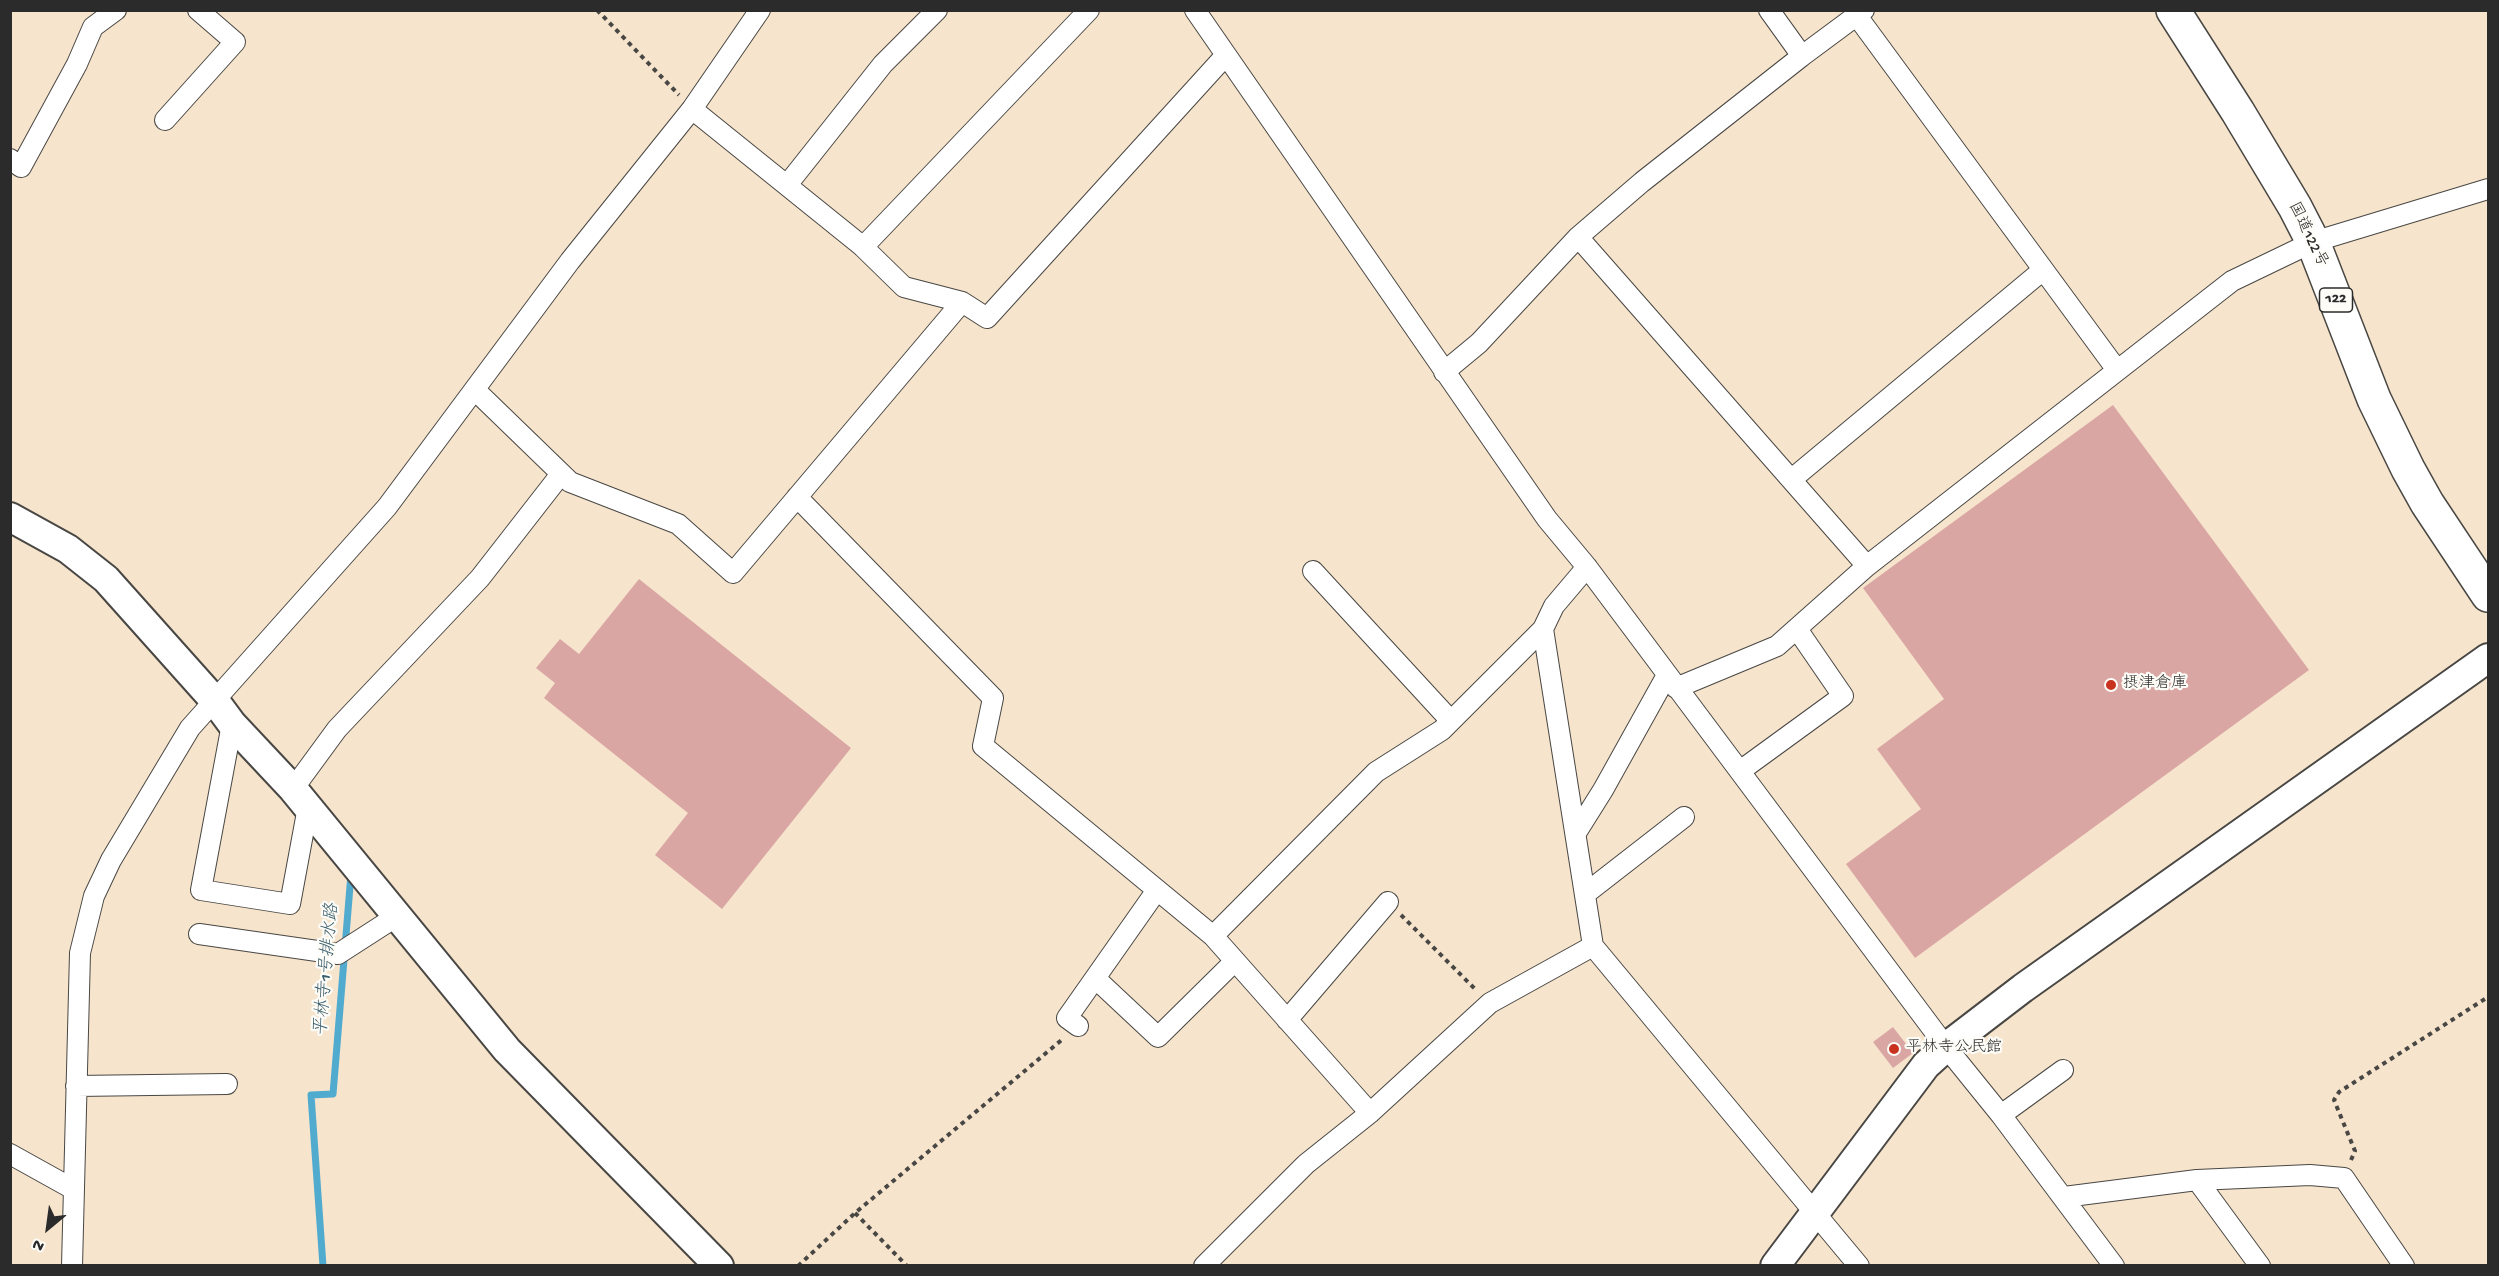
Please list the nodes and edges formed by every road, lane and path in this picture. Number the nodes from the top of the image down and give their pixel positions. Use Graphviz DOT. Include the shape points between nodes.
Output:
graph roads {
  1 [pos="116,10"];
  2 [pos="198,10"];
  3 [pos="597,10"];
  4 [pos="760,10"];
  5 [pos="937,10"];
  6 [pos="1089,10"];
  7 [pos="1195,10"];
  8 [pos="1769,10"];
  9 [pos="2173,10"];
  10 [pos="1861,13"];
  11 [pos="1226,55"];
  12 [pos="1802,56"];
  13 [pos="692,109"];
  14 [pos="165,120"];
  15 [pos="10,159"];
  16 [pos="787,185"];
  17 [pos="2488,189"];
  18 [pos="1578,237"];
  19 [pos="2313,242"];
  20 [pos="863,247"];
  21 [pos="2043,270"];
  22 [pos="962,302"];
  23 [pos="2117,370"];
  24 [pos="1444,372"];
  25 [pos="475,390"];
  26 [pos="561,474"];
  27 [pos="1792,479"];
  28 [pos="797,497"];
  29 [pos="10,517"];
  30 [pos="1867,566"];
  31 [pos="1587,567"];
  32 [pos="1313,571"];
  33 [pos="2488,595"];
  34 [pos="1543,628"];
  35 [pos="1797,628"];
  36 [pos="2488,658"];
  37 [pos="1672,682"];
  38 [pos="215,701"];
  39 [pos="1451,721"];
  40 [pos="232,724"];
  41 [pos="1740,771"];
  42 [pos="301,798"];
  43 [pos="1684,817"];
  44 [pos="1576,833"];
  45 [pos="1157,890"];
  46 [pos="1585,894"];
  47 [pos="1388,902"];
  48 [pos="397,916"];
  49 [pos="200,934"];
  50 [pos="1213,936"];
  51 [pos="1593,946"];
  52 [pos="1235,961"];
  53 [pos="1095,978"];
  54 [pos="2488,997"];
  55 [pos="1490,1003"];
  56 [pos="1287,1020"];
  57 [pos="1078,1026"];
  58 [pos="1946,1047"];
  59 [pos="2063,1070"];
  60 [pos="227,1084"];
  61 [pos="76,1086"];
  62 [pos="1370,1113"];
  63 [pos="2001,1115"];
  64 [pos="10,1154"];
  65 [pos="2343,1178"];
  66 [pos="2197,1180"];
  67 [pos="73,1189"];
  68 [pos="2064,1197"];
  69 [pos="855,1213"];
  70 [pos="1816,1213"];
  71 [pos="72,1266"];
  72 [pos="719,1266"];
  73 [pos="798,1266"];
  74 [pos="907,1266"];
  75 [pos="1204,1266"];
  76 [pos="1775,1266"];
  77 [pos="1859,1266"];
  78 [pos="2114,1266"];
  79 [pos="2260,1266"];
  80 [pos="2404,1266"];
  1 -- 15 [label="street" via="93,27 21,166"];
  2 -- 14 [label="street" via="235,42"];
  3 -- 13 [label="path"];
  4 -- 13 [label="street"];
  5 -- 16 [label="street" via="883,64"];
  6 -- 20 [label="street"];
  7 -- 11 [label="street"];
  8 -- 12 [label="street"];
  9 -- 19 [label="highway, 国道122号 / 122"];
  10 -- 12 [label="street"];
  10 -- 21 [label="street"];
  11 -- 22 [label="street" via="987,318"];
  11 -- 24 [label="street"];
  12 -- 18 [label="street"];
  13 -- 16 [label="street"];
  13 -- 25 [label="street" via="570,261"];
  16 -- 20 [label="street"];
  17 -- 19 [label="street"];
  18 -- 24 [label="street" via="1479,343"];
  18 -- 27 [label="street"];
  19 -- 23 [label="street" via="2232,281"];
  19 -- 33 [label="highway, 国道122号 / 122" via="2374,399 2408,468"];
  20 -- 22 [label="street" via="904,286"];
  21 -- 23 [label="street"];
  21 -- 27 [label="street"];
  22 -- 28 [label="street"];
  23 -- 30 [label="street"];
  24 -- 31 [label="street" via="1547,519"];
  25 -- 26 [label="street"];
  25 -- 38 [label="street" via="387,507"];
  26 -- 28 [label="street" via="570,482 678,524 733,573"];
  26 -- 42 [label="street" via="480,578 337,729"];
  27 -- 30 [label="street"];
  28 -- 45 [label="street" via="993,698 983,746"];
  29 -- 38 [label="street" via="68,549 106,579"];
  30 -- 35 [label="street"];
  31 -- 34 [label="street" via="1554,606"];
  31 -- 37 [label="street"];
  32 -- 39 [label="street"];
  34 -- 39 [label="street"];
  34 -- 44 [label="street"];
  35 -- 37 [label="street" via="1777,646"];
  35 -- 41 [label="street" via="1844,696"];
  36 -- 58 [label="street" via="2023,988"];
  37 -- 41 [label="street"];
  37 -- 44 [label="street"];
  38 -- 40 [label="street"];
  38 -- 61 [label="street" via="190,728 111,860 94,896 81,952"];
  39 -- 50 [label="street" via="1376,772"];
  40 -- 42 [label="street"];
  40 -- 42 [label="street" via="201,890 290,904"];
  41 -- 58 [label="street"];
  42 -- 48 [label="street"];
  43 -- 46 [label="street"];
  44 -- 46 [label="street"];
  45 -- 50 [label="street"];
  45 -- 53 [label="street"];
  46 -- 51 [label="street"];
  47 -- 55 [label="path"];
  47 -- 56 [label="street"];
  48 -- 49 [label="street" via="338,954"];
  48 -- 72 [label="street" via="507,1050"];
  50 -- 52 [label="street"];
  51 -- 55 [label="street"];
  51 -- 70 [label="street"];
  52 -- 53 [label="street" via="1158,1037"];
  52 -- 56 [label="street"];
  53 -- 57 [label="street" via="1067,1018"];
  54 -- 65 [label="path" via="2339,1092 2334,1100 2355,1151"];
  55 -- 62 [label="street"];
  56 -- 62 [label="street"];
  57 -- 69 [label="path"];
  58 -- 63 [label="street"];
  58 -- 70 [label="street" via="1926,1065"];
  59 -- 63 [label="street"];
  60 -- 61 [label="street"];
  61 -- 67 [label="street"];
  62 -- 75 [label="street" via="1306,1164"];
  63 -- 68 [label="street"];
  64 -- 67 [label="street"];
  65 -- 66 [label="street" via="2310,1175"];
  65 -- 80 [label="street"];
  66 -- 68 [label="street"];
  66 -- 79 [label="street"];
  67 -- 71 [label="street"];
  68 -- 78 [label="street"];
  69 -- 73 [label="path"];
  69 -- 74 [label="path"];
  70 -- 76 [label="street"];
  70 -- 77 [label="street"];
}
